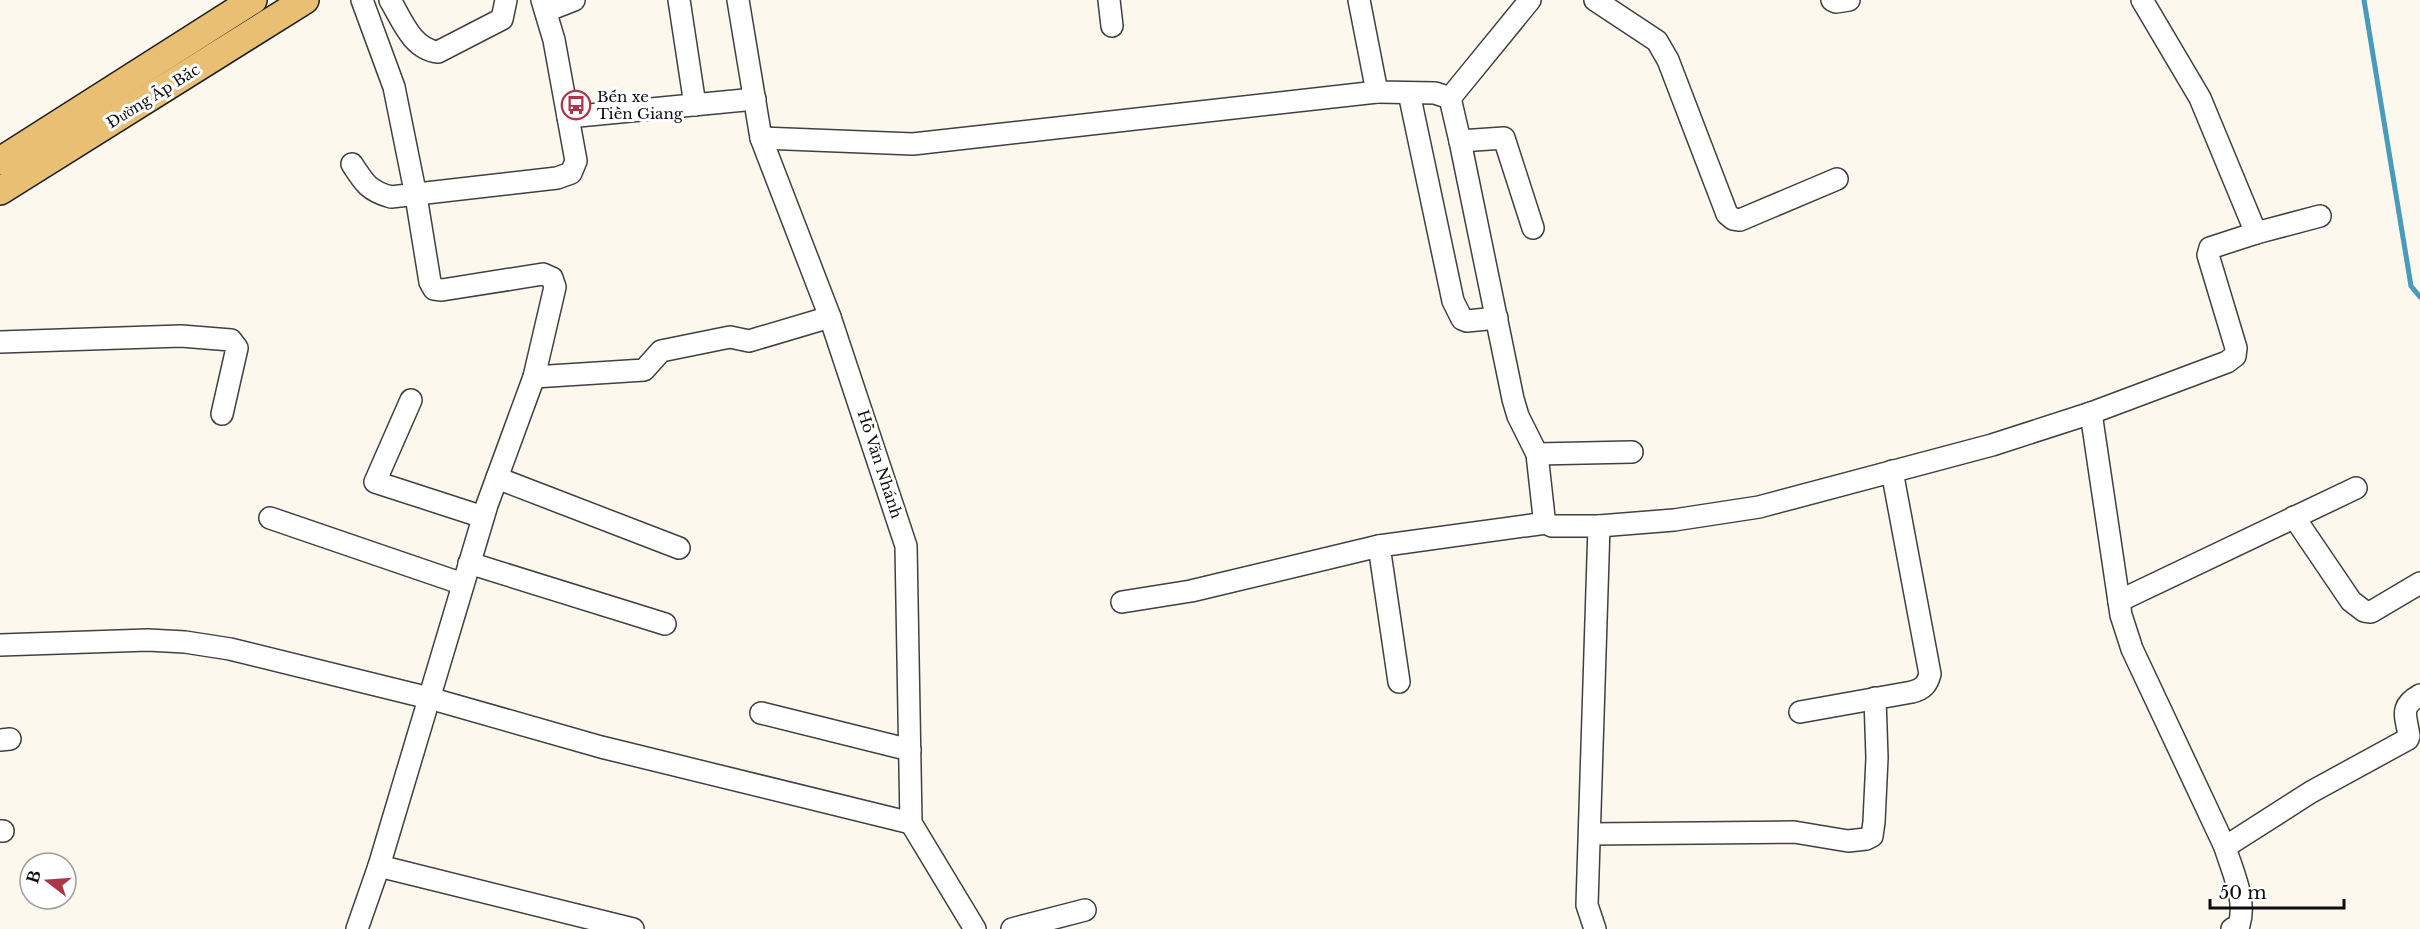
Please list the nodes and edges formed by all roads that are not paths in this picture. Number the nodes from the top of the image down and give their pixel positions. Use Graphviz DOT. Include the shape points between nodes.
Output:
graph roads {
  1 [pos="253,0"];
  2 [pos="305,0"];
  3 [pos="362,0"];
  4 [pos="390,0"];
  5 [pos="506,0"];
  6 [pos="574,0"];
  7 [pos="679,0"];
  8 [pos="738,0"];
  9 [pos="1109,0"];
  10 [pos="1359,0"];
  11 [pos="1530,0"];
  12 [pos="1832,0"];
  13 [pos="1849,0"];
  14 [pos="2142,0"];
  15 [pos="1600,1"];
  16 [pos="544,6"];
  17 [pos="1112,26"];
  18 [pos="1377,93"];
  19 [pos="1409,93"];
  20 [pos="1450,98"];
  21 [pos="755,99"];
  22 [pos="695,105"];
  23 [pos="568,117"];
  24 [pos="761,138"];
  25 [pos="1460,141"];
  26 [pos="0,160"];
  27 [pos="352,164"];
  28 [pos="1837,179"];
  29 [pos="0,191"];
  30 [pos="416,196"];
  31 [pos="2320,216"];
  32 [pos="1533,228"];
  33 [pos="2256,232"];
  34 [pos="830,317"];
  35 [pos="1497,318"];
  36 [pos="0,342"];
  37 [pos="534,377"];
  38 [pos="411,400"];
  39 [pos="2091,413"];
  40 [pos="222,414"];
  41 [pos="1632,452"];
  42 [pos="1537,454"];
  43 [pos="1892,471"];
  44 [pos="497,478"];
  45 [pos="2356,488"];
  46 [pos="483,517"];
  47 [pos="2294,517"];
  48 [pos="270,518"];
  49 [pos="1546,523"];
  50 [pos="1599,526"];
  51 [pos="1379,546"];
  52 [pos="679,548"];
  53 [pos="469,563"];
  54 [pos="463,584"];
  55 [pos="2420,584"];
  56 [pos="2119,601"];
  57 [pos="1122,602"];
  58 [pos="665,624"];
  59 [pos="0,645"];
  60 [pos="1399,682"];
  61 [pos="2420,695"];
  62 [pos="429,698"];
  63 [pos="1875,699"];
  64 [pos="1800,712"];
  65 [pos="761,713"];
  66 [pos="910,750"];
  67 [pos="911,823"];
  68 [pos="1590,834"];
  69 [pos="2225,847"];
  70 [pos="379,866"];
  71 [pos="1085,910"];
  72 [pos="2238,928"];
  73 [pos="357,929"];
  74 [pos="633,929"];
  75 [pos="975,929"];
  76 [pos="1012,929"];
  77 [pos="1595,929"];
  1 -- 26 [label="main road, Đường Ấp Bắc"];
  2 -- 29 [label="main road, Đường Ấp Bắc"];
  3 -- 30 [label="street" via="394,87"];
  4 -- 5 [label="street" via="415,42 427,51 438,52 502,19"];
  6 -- 16 [label="street"];
  7 -- 22 [label="street"];
  8 -- 21 [label="street, Hồ Văn Nhánh"];
  9 -- 17 [label="street"];
  10 -- 18 [label="street"];
  11 -- 20 [label="street"];
  12 -- 13 [label="street"];
  14 -- 33 [label="street" via="2200,98"];
  15 -- 28 [label="street" via="1657,41 1668,60 1727,214 1740,220"];
  16 -- 23 [label="street"];
  18 -- 19 [label="street"];
  18 -- 24 [label="street" via="913,144"];
  19 -- 20 [label="street" via="1435,93"];
  19 -- 35 [label="street" via="1453,301 1467,321"];
  20 -- 25 [label="street"];
  21 -- 22 [label="street"];
  21 -- 24 [label="street, Hồ Văn Nhánh"];
  22 -- 23 [label="street"];
  23 -- 30 [label="street" via="576,161 571,173"];
  24 -- 34 [label="street, Hồ Văn Nhánh"];
  25 -- 32 [label="street" via="1504,138"];
  25 -- 35 [label="street"];
  27 -- 30 [label="street" via="367,187 379,194"];
  30 -- 37 [label="street" via="434,289 543,274 552,278 555,287"];
  31 -- 33 [label="street"];
  33 -- 39 [label="street" via="2215,245 2208,255 2236,348 2235,356"];
  34 -- 37 [label="street" via="749,340 730,337 661,351 644,370"];
  34 -- 66 [label="street, Hồ Văn Nhánh" via="906,546"];
  35 -- 42 [label="street" via="1516,407"];
  36 -- 40 [label="street" via="181,336 231,340 237,348"];
  37 -- 44 [label="street"];
  38 -- 46 [label="street" via="375,482"];
  39 -- 43 [label="street" via="1992,445"];
  39 -- 56 [label="street"];
  41 -- 42 [label="street"];
  42 -- 49 [label="street"];
  43 -- 50 [label="street" via="1759,507"];
  43 -- 63 [label="street" via="1930,674 1922,689"];
  44 -- 46 [label="street"];
  44 -- 52 [label="street"];
  45 -- 47 [label="street"];
  46 -- 53 [label="street"];
  47 -- 55 [label="street" via="2351,601 2364,611 2371,612"];
  47 -- 56 [label="street"];
  48 -- 54 [label="street"];
  49 -- 50 [label="street"];
  49 -- 51 [label="street"];
  50 -- 68 [label="street"];
  51 -- 57 [label="street" via="1191,591"];
  51 -- 60 [label="street"];
  53 -- 54 [label="street"];
  53 -- 58 [label="street"];
  54 -- 62 [label="street"];
  56 -- 69 [label="street" via="2132,649"];
  59 -- 62 [label="street" via="107,640 185,642 230,649"];
  61 -- 69 [label="street" via="2407,703 2408,739 2311,792"];
  62 -- 67 [label="street" via="601,747"];
  62 -- 70 [label="street"];
  63 -- 64 [label="street"];
  63 -- 68 [label="street" via="1874,822 1872,836 1866,839 1834,840 1794,832"];
  65 -- 66 [label="street"];
  66 -- 67 [label="street, Hồ Văn Nhánh"];
  67 -- 75 [label="street"];
  68 -- 77 [label="street" via="1587,905"];
  69 -- 72 [label="street" via="2241,897"];
  70 -- 73 [label="street"];
  70 -- 74 [label="street"];
  71 -- 76 [label="street"];
}
